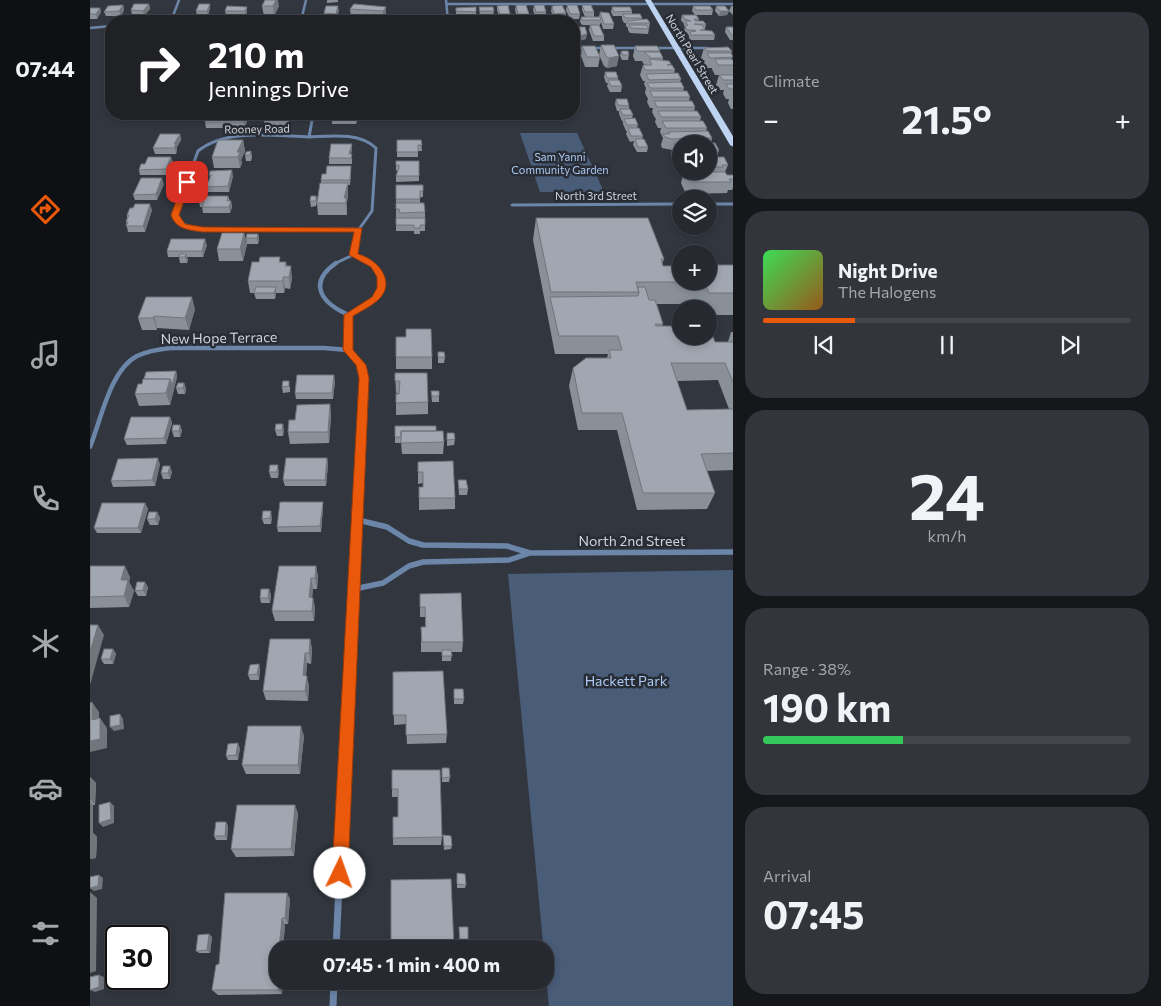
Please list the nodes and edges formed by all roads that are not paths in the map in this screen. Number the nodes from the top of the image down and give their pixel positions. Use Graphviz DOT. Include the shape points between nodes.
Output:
graph roads {
  1 [pos="180,0"];
  2 [pos="306,0"];
  3 [pos="446,0"];
  4 [pos="649,2"];
  5 [pos="447,4"];
  6 [pos="733,4"];
  7 [pos="174,15"];
  8 [pos="302,15"];
  9 [pos="448,15"];
  10 [pos="105,27"];
  11 [pos="90,28"];
  12 [pos="580,48"];
  13 [pos="676,48"];
  14 [pos="714,48"];
  15 [pos="312,120"];
  16 [pos="309,137"];
  17 [pos="733,143"];
  18 [pos="672,204"];
  19 [pos="717,204"];
  20 [pos="733,204"];
  21 [pos="512,205"];
  22 [pos="359,229"];
  23 [pos="353,255"];
  24 [pos="349,315"];
  25 [pos="348,350"];
  26 [pos="90,448"];
  27 [pos="358,520"];
  28 [pos="733,552"];
  29 [pos="530,553"];
  30 [pos="354,589"];
  31 [pos="336,940"];
  32 [pos="334,990"];
  33 [pos="333,1006"];
  1 -- 7 [label="street"];
  2 -- 8 [label="street"];
  3 -- 5 [label="street"];
  4 -- 5 [label="street"];
  4 -- 6 [label="street"];
  4 -- 13 [label="main road, North Pearl Street"];
  5 -- 9 [label="street"];
  10 -- 11 [label="street"];
  12 -- 13 [label="street"];
  13 -- 14 [label="street"];
  13 -- 17 [label="main road, North Pearl Street"];
  15 -- 16 [label="street"];
  16 -- 22 [label="street" via="353,137 374,146 372,211"];
  16 -- 22 [label="street, Rooney Road" via="227,137 205,144 198,151 176,212 177,221 197,230"];
  18 -- 21 [label="street, North 3rd Street"];
  19 -- 20 [label="street"];
  22 -- 23 [label="street"];
  23 -- 24 [label="street" via="374,265 382,282 375,299"];
  23 -- 24 [label="street" via="325,270 319,285 326,302"];
  24 -- 25 [label="street"];
  25 -- 26 [label="street, New Hope Terrace" via="171,348 147,352 133,359 118,373"];
  25 -- 27 [label="street" via="361,365 364,378"];
  27 -- 29 [label="street, North 2nd Street" via="386,527 422,545 507,546"];
  27 -- 30 [label="street"];
  28 -- 29 [label="street, North 2nd Street"];
  29 -- 30 [label="street, North 2nd Street" via="509,560 422,562 409,566 383,583"];
  30 -- 31 [label="street"];
  32 -- 33 [label="street"];
}
